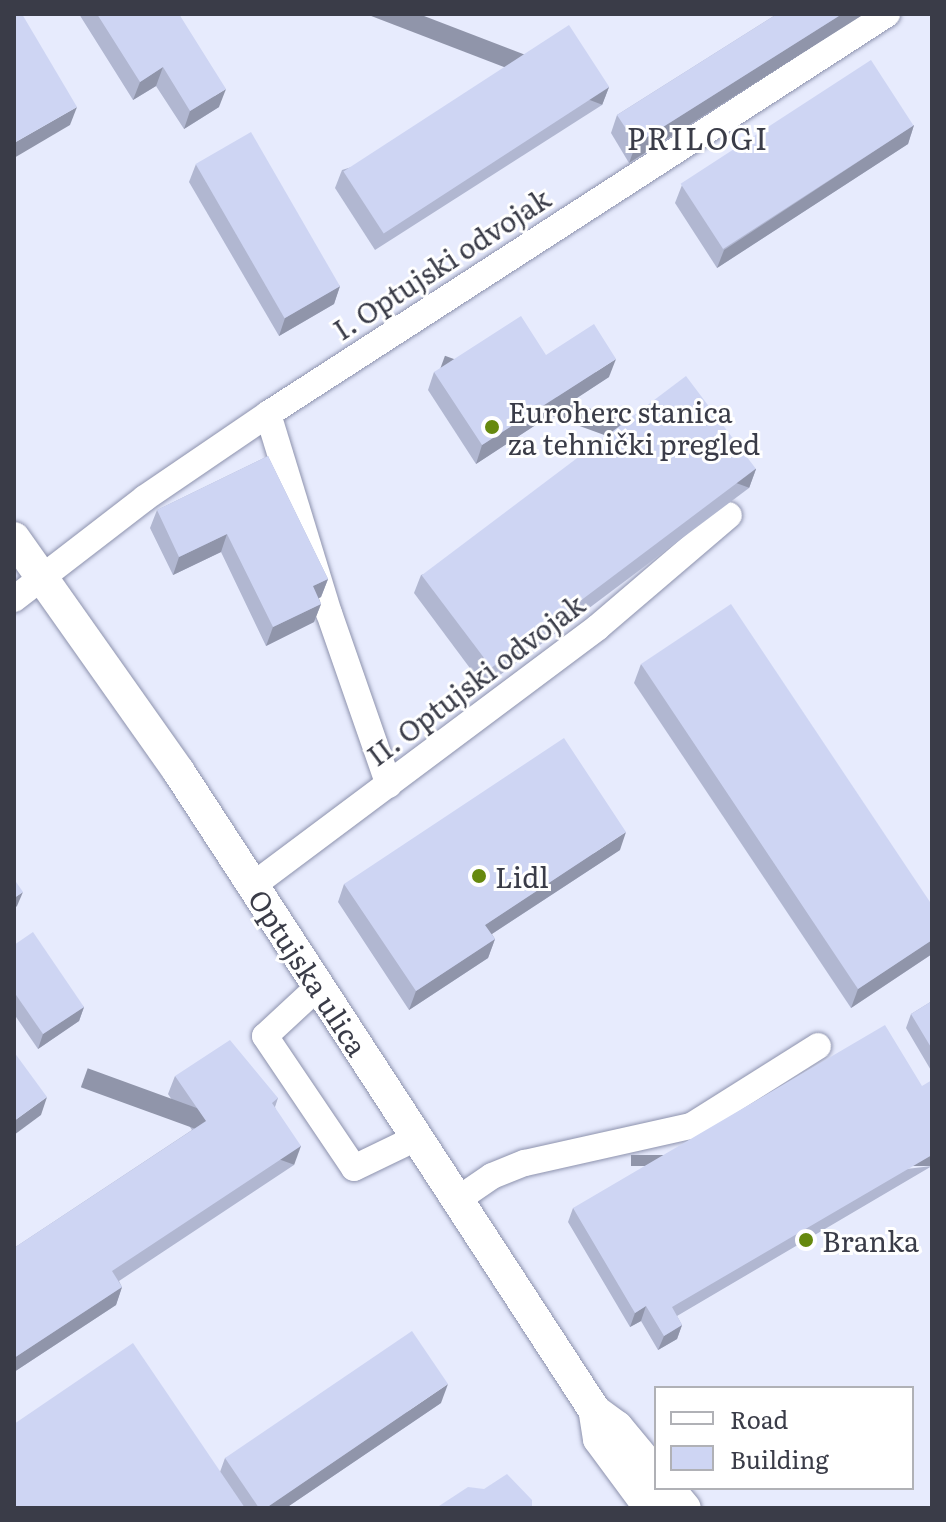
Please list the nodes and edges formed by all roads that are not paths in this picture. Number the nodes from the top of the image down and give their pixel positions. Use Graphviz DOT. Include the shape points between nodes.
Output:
graph roads {
  1 [pos="887,14"];
  2 [pos="268,414"];
  3 [pos="729,515"];
  4 [pos="14,538"];
  5 [pos="41,581"];
  6 [pos="14,599"];
  7 [pos="389,785"];
  8 [pos="252,886"];
  9 [pos="318,987"];
  10 [pos="818,1046"];
  11 [pos="416,1138"];
  12 [pos="457,1200"];
  13 [pos="595,1411"];
  14 [pos="654,1472"];
  15 [pos="651,1502"];
  16 [pos="685,1508"];
  1 -- 2 [label="street, I. Optujski odvojak"];
  2 -- 5 [label="street, I. Optujski odvojak" via="145,498"];
  2 -- 7 [label="street"];
  3 -- 7 [label="street, II. Optujski odvojak" via="598,627"];
  4 -- 5 [label="main road, Optujska ulica"];
  5 -- 6 [label="street, I. Optujski odvojak"];
  5 -- 8 [label="main road, Optujska ulica" via="179,772"];
  7 -- 8 [label="street, II. Optujski odvojak"];
  8 -- 9 [label="main road, Optujska ulica"];
  9 -- 11 [label="main road, Optujska ulica"];
  9 -- 11 [label="street" via="265,1036 354,1168"];
  10 -- 12 [label="street" via="691,1126 525,1163 492,1176"];
  11 -- 12 [label="main road, Optujska ulica"];
  12 -- 13 [label="main road, Optujska ulica"];
  13 -- 14 [label="main road, Optujska ulica" via="617,1427"];
  13 -- 15 [label="main road, Optujska ulica" via="599,1439"];
  15 -- 16 [label="main road, Optujska ulica"];
}
